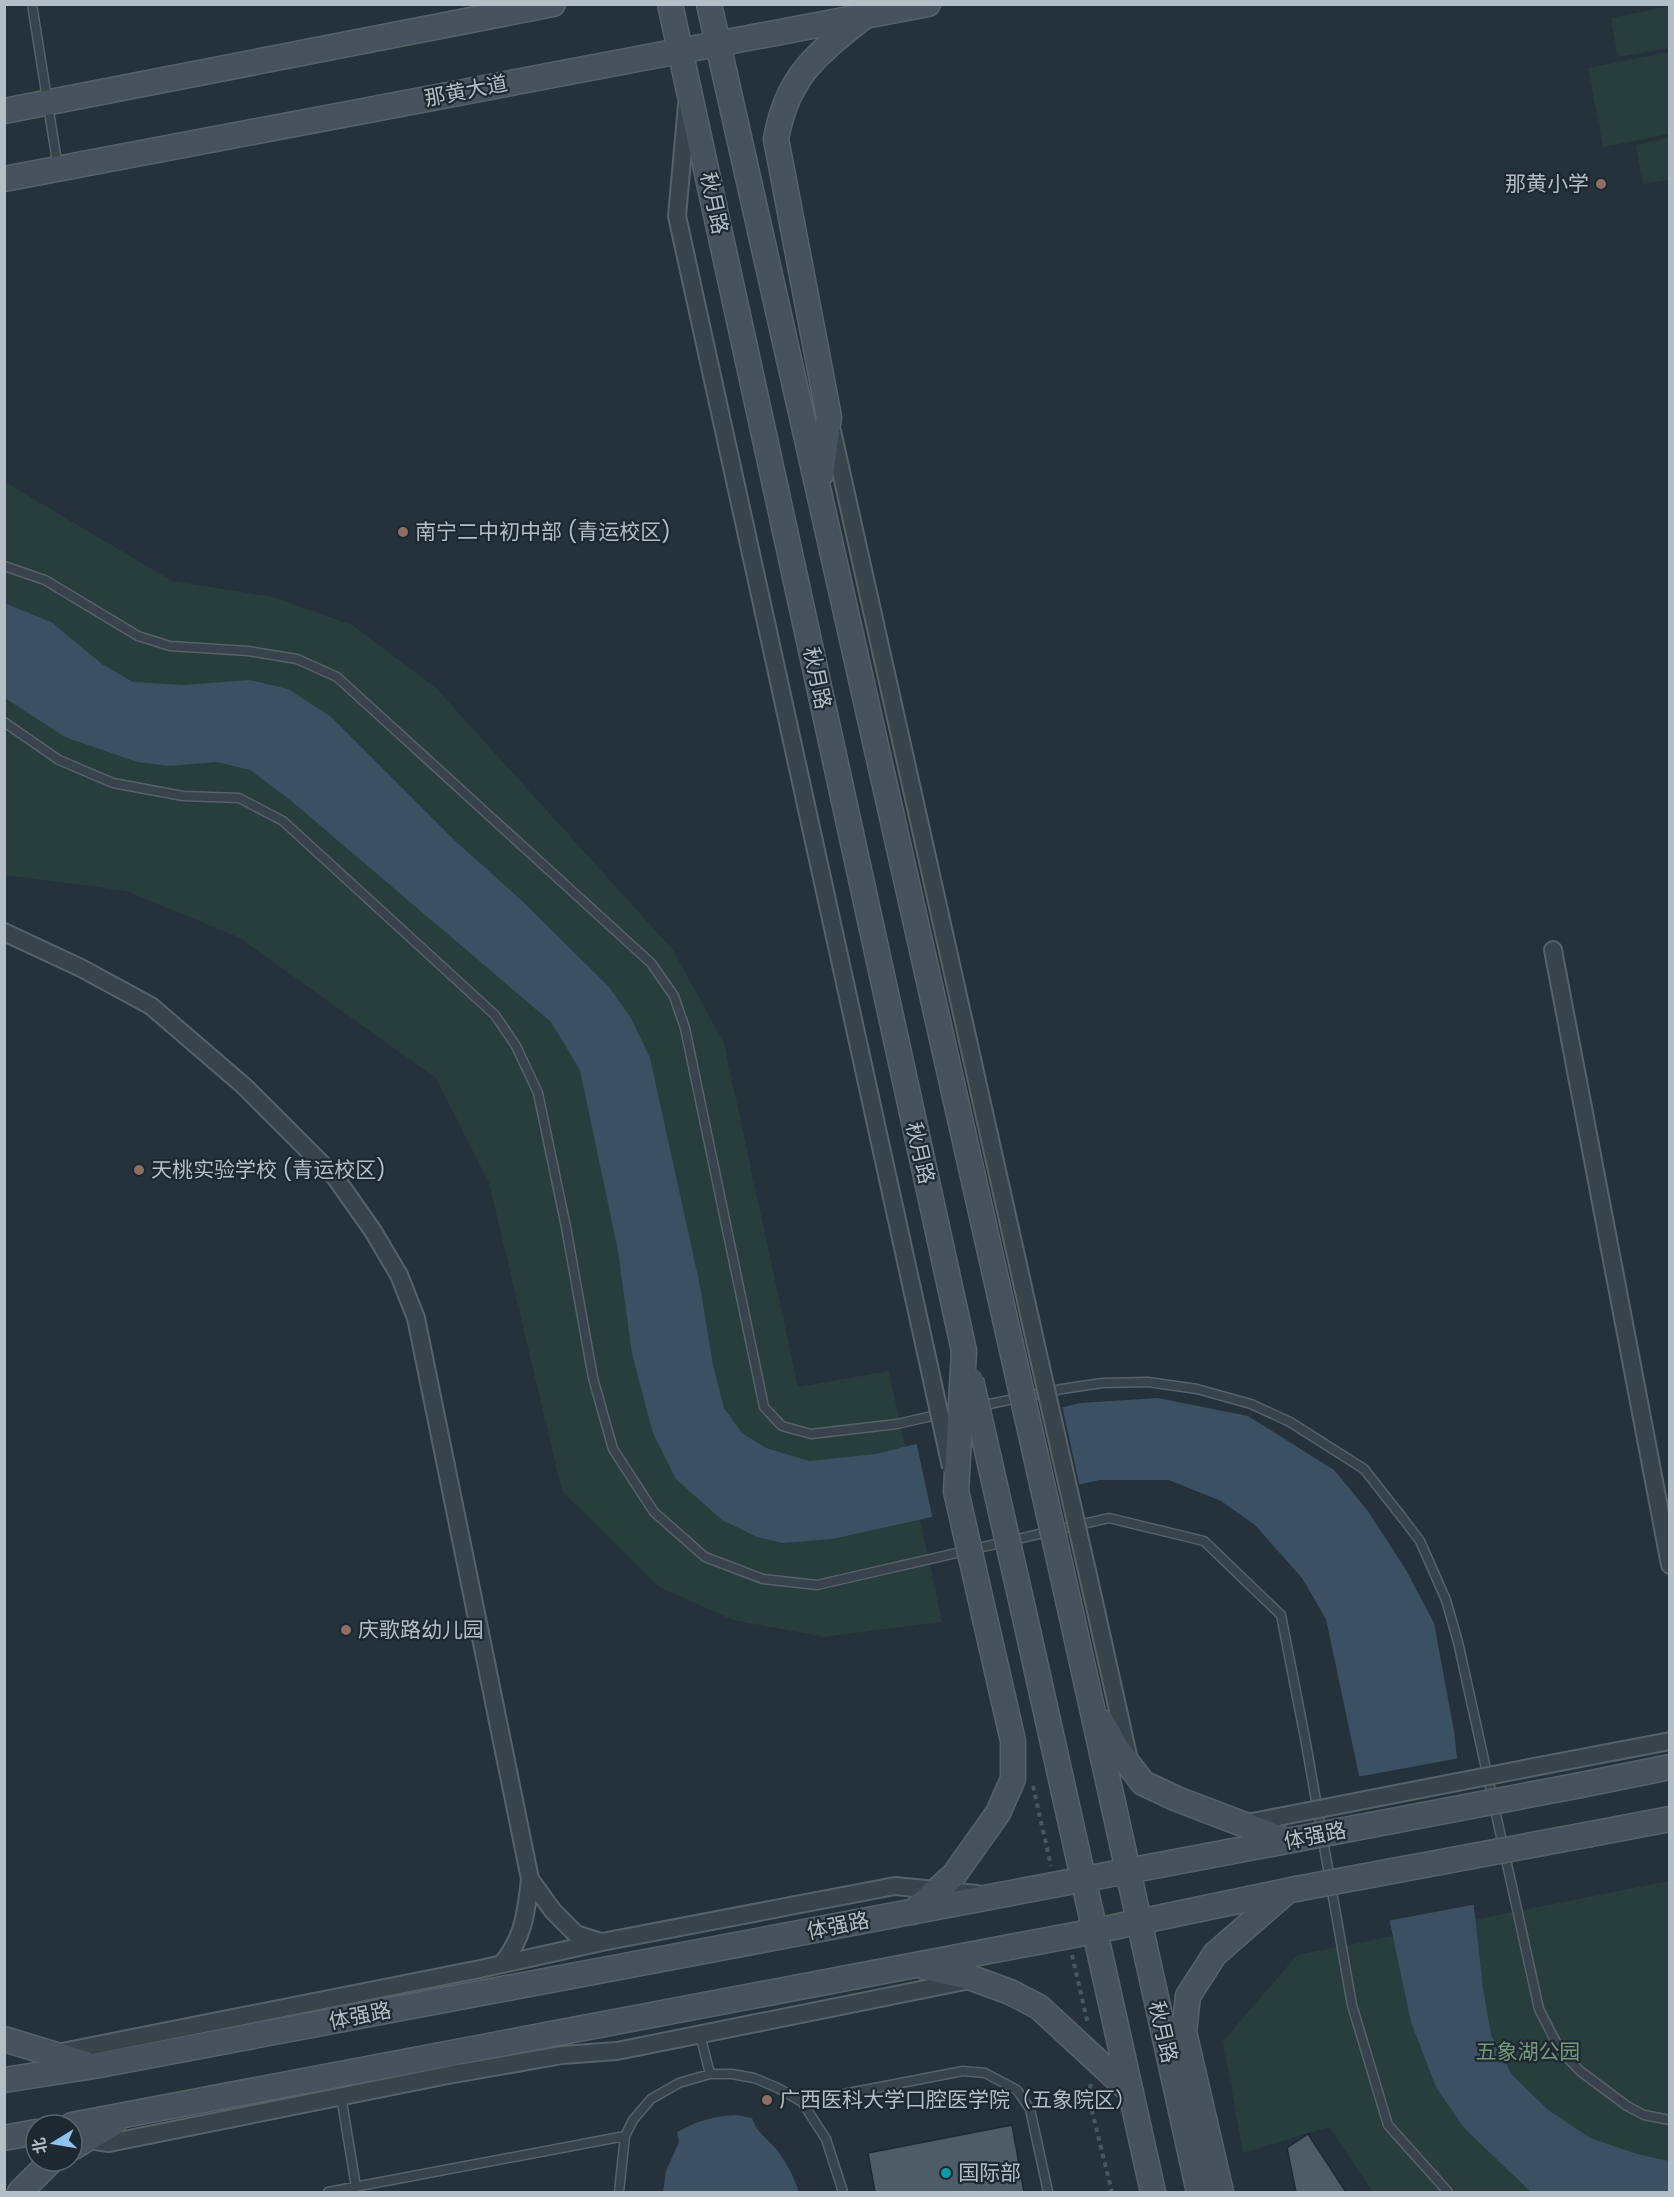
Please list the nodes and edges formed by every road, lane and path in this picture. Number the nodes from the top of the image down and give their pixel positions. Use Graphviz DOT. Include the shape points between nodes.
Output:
graph roads {
  1 [pos="32,4"];
  2 [pos="553,4"];
  3 [pos="670,4"];
  4 [pos="709,4"];
  5 [pos="928,4"];
  6 [pos="863,17"];
  7 [pos="718,44"];
  8 [pos="681,51"];
  9 [pos="688,87"];
  10 [pos="47,103"];
  11 [pos="4,111"];
  12 [pos="58,168"];
  13 [pos="4,179"];
  14 [pos="829,417"];
  15 [pos="819,492"];
  16 [pos="4,566"];
  17 [pos="4,722"];
  18 [pos="4,932"];
  19 [pos="1553,950"];
  20 [pos="964,1351"];
  21 [pos="956,1491"];
  22 [pos="1670,1565"];
  23 [pos="1090,1699"];
  24 [pos="1670,1728"];
  25 [pos="1664,1742"];
  26 [pos="1131,1767"];
  27 [pos="1670,1767"];
  28 [pos="1032,1781"];
  29 [pos="1670,1819"];
  30 [pos="1241,1824"];
  31 [pos="1287,1841"];
  32 [pos="1128,1871"];
  33 [pos="530,1879"];
  34 [pos="1084,1880"];
  35 [pos="1056,1885"];
  36 [pos="938,1890"];
  37 [pos="1292,1890"];
  38 [pos="999,1896"];
  39 [pos="913,1912"];
  40 [pos="1138,1922"];
  41 [pos="1095,1931"];
  42 [pos="1068,1936"];
  43 [pos="602,1942"];
  44 [pos="502,1964"];
  45 [pos="916,1965"];
  46 [pos="974,1979"];
  47 [pos="1089,2027"];
  48 [pos="700,2034"];
  49 [pos="4,2039"];
  50 [pos="51,2054"];
  51 [pos="1096,2061"];
  52 [pos="94,2067"];
  53 [pos="710,2074"];
  54 [pos="4,2080"];
  55 [pos="1131,2092"];
  56 [pos="340,2097"];
  57 [pos="802,2102"];
  58 [pos="1670,2120"];
  59 [pos="84,2133"];
  60 [pos="24,2134"];
  61 [pos="624,2136"];
  62 [pos="4,2138"];
  63 [pos="84,2138"];
  64 [pos="39,2173"];
  65 [pos="356,2187"];
  66 [pos="20,2193"];
  67 [pos="328,2193"];
  68 [pos="619,2193"];
  69 [pos="843,2193"];
  70 [pos="1048,2193"];
  71 [pos="1112,2193"];
  72 [pos="1153,2193"];
  73 [pos="1199,2193"];
  74 [pos="1221,2193"];
  75 [pos="1448,2193"];
  1 -- 10 [label="lane"];
  2 -- 10 [label="main road"];
  3 -- 8 [label="main road, 秋月路"];
  4 -- 7 [label="main road, 秋月路"];
  5 -- 6 [label="main road, 那黄大道"];
  6 -- 7 [label="main road, 那黄大道"];
  6 -- 14 [label="main road" via="820,51 794,84 780,115 776,139"];
  7 -- 8 [label="main road, 那黄大道"];
  7 -- 15 [label="main road, 秋月路"];
  8 -- 9 [label="main road, 秋月路"];
  8 -- 12 [label="main road, 那黄大道"];
  9 -- 20 [label="main road, 秋月路"];
  9 -- 21 [label="street, bridge" via="677,216"];
  10 -- 11 [label="main road"];
  10 -- 12 [label="lane"];
  12 -- 13 [label="main road, 那黄大道"];
  14 -- 15 [label="main road"];
  14 -- 26 [label="street, bridge"];
  15 -- 23 [label="main road, 秋月路, bridge"];
  16 -- 58 [label="lane" via="45,580 138,636 170,646 297,659 338,677 651,963 674,996 685,1028 764,1407 782,1426 811,1434 897,1424 1062,1389 1148,1382 1197,1389 1251,1404 1290,1422 1365,1469 1420,1541 1446,1600 1539,2009 1560,2050 1580,2071 1627,2106 1644,2115"];
  17 -- 75 [label="lane" via="59,760 113,783 183,796 239,798 282,821 495,1015 516,1046 538,1093 594,1378 613,1449 654,1512 705,1557 763,1579 817,1585 1109,1518 1204,1541 1281,1615 1352,2005 1388,2125"];
  18 -- 33 [label="street" via="151,1006 244,1086 335,1178 399,1275 416,1318"];
  19 -- 22 [label="street"];
  20 -- 21 [label="main road, bridge"];
  20 -- 34 [label="main road, 秋月路, bridge"];
  21 -- 36 [label="main road, bridge" via="1013,1741 1013,1779 998,1813 954,1875"];
  23 -- 26 [label="main road"];
  23 -- 32 [label="main road, 秋月路"];
  24 -- 25 [label="street"];
  25 -- 30 [label="street, bridge"];
  26 -- 30 [label="main road" via="1143,1783"];
  27 -- 31 [label="main road, 体强路, bridge"];
  28 -- 35 [label="path"];
  29 -- 37 [label="main road, bridge"];
  30 -- 31 [label="main road"];
  31 -- 32 [label="main road, 体强路"];
  32 -- 34 [label="main road, 体强路"];
  32 -- 40 [label="main road, 秋月路"];
  33 -- 43 [label="street" via="576,1934"];
  33 -- 44 [label="street" via="526,1916 515,1947"];
  34 -- 35 [label="main road, 体强路"];
  34 -- 41 [label="main road"];
  35 -- 38 [label="main road, 体强路"];
  36 -- 38 [label="street"];
  36 -- 39 [label="main road"];
  36 -- 43 [label="street" via="896,1886"];
  37 -- 40 [label="main road"];
  37 -- 74 [label="main road" via="1215,1954 1188,1996 1184,2032"];
  38 -- 39 [label="main road, 体强路"];
  39 -- 52 [label="main road, 体强路"];
  40 -- 41 [label="main road"];
  40 -- 73 [label="main road, 秋月路"];
  41 -- 42 [label="main road"];
  41 -- 55 [label="main road"];
  42 -- 45 [label="main road"];
  42 -- 47 [label="path"];
  43 -- 44 [label="street"];
  44 -- 50 [label="street"];
  45 -- 46 [label="main road"];
  45 -- 59 [label="main road" via="126,2115"];
  46 -- 48 [label="street"];
  46 -- 51 [label="main road" via="1039,2007"];
  48 -- 53 [label="lane"];
  48 -- 56 [label="street" via="617,2051 562,2055"];
  49 -- 50 [label="main road"];
  50 -- 52 [label="main road"];
  51 -- 55 [label="main road"];
  51 -- 71 [label="path" via="1088,2095"];
  52 -- 54 [label="main road, 体强路"];
  53 -- 57 [label="lane" via="754,2078"];
  53 -- 61 [label="lane" via="679,2083 651,2099"];
  55 -- 72 [label="main road"];
  56 -- 63 [label="street" via="109,2143"];
  56 -- 65 [label="lane"];
  57 -- 69 [label="lane" via="826,2139"];
  57 -- 70 [label="lane" via="963,2071 985,2073 1017,2090 1030,2109"];
  60 -- 62 [label="main road"];
  61 -- 65 [label="lane"];
  61 -- 68 [label="lane"];
  64 -- 66 [label="main road"];
  65 -- 67 [label="lane"];
}
